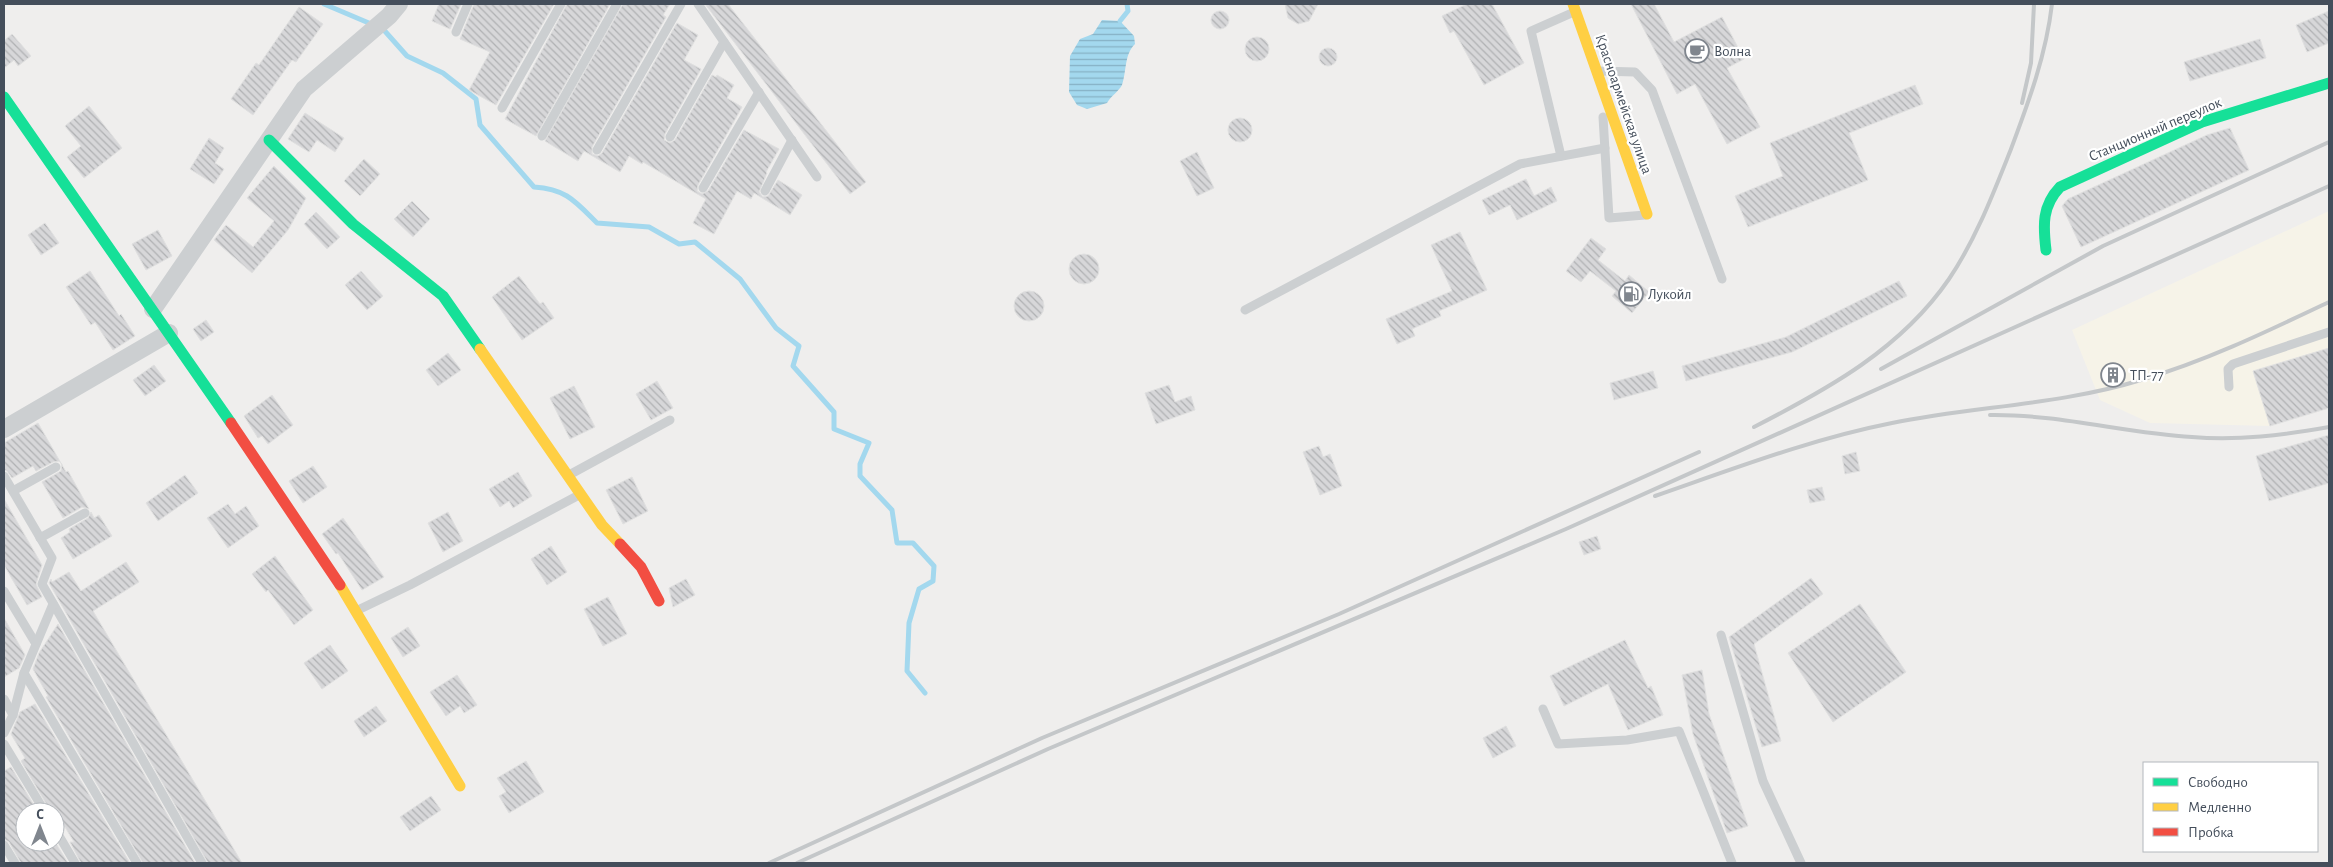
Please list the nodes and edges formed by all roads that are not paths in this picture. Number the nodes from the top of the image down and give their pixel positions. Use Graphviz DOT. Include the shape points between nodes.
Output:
graph roads {
  1 [pos="399,4"];
  2 [pos="468,4"];
  3 [pos="561,4"];
  4 [pos="617,4"];
  5 [pos="681,4"];
  6 [pos="698,4"];
  7 [pos="1575,7"];
  8 [pos="456,32"];
  9 [pos="724,42"];
  10 [pos="1598,75"];
  11 [pos="2329,83"];
  12 [pos="759,92"];
  13 [pos="4,97"];
  14 [pos="502,108"];
  15 [pos="542,136"];
  16 [pos="670,137"];
  17 [pos="269,140"];
  18 [pos="792,140"];
  19 [pos="1605,148"];
  20 [pos="597,150"];
  21 [pos="1561,156"];
  22 [pos="817,177"];
  23 [pos="703,188"];
  24 [pos="765,191"];
  25 [pos="1647,214"];
  26 [pos="2046,250"];
  27 [pos="1722,279"];
  28 [pos="152,309"];
  29 [pos="1245,310"];
  30 [pos="2329,332"];
  31 [pos="169,333"];
  32 [pos="2230,387"];
  33 [pos="670,420"];
  34 [pos="4,429"];
  35 [pos="56,467"];
  36 [pos="568,475"];
  37 [pos="4,476"];
  38 [pos="13,492"];
  39 [pos="581,494"];
  40 [pos="85,513"];
  41 [pos="40,538"];
  42 [pos="4,591"];
  43 [pos="659,601"];
  44 [pos="53,604"];
  45 [pos="355,611"];
  46 [pos="1721,635"];
  47 [pos="36,644"];
  48 [pos="24,672"];
  49 [pos="4,699"];
  50 [pos="1543,709"];
  51 [pos="13,715"];
  52 [pos="4,733"];
  53 [pos="4,744"];
  54 [pos="460,786"];
  55 [pos="39,802"];
  56 [pos="4,845"];
  57 [pos="65,846"];
  58 [pos="15,863"];
  59 [pos="75,863"];
  60 [pos="137,863"];
  61 [pos="202,863"];
  62 [pos="1732,863"];
  63 [pos="1801,863"];
  1 -- 17 [label="street" via="304,89"];
  2 -- 8 [label="lane"];
  3 -- 14 [label="lane"];
  4 -- 15 [label="lane"];
  5 -- 20 [label="lane"];
  6 -- 9 [label="lane"];
  7 -- 10 [label="street, Красноармейская улица"];
  7 -- 21 [label="lane" via="1531,31"];
  9 -- 12 [label="lane"];
  9 -- 16 [label="lane"];
  10 -- 19 [label="lane"];
  10 -- 25 [label="street, Красноармейская улица"];
  10 -- 27 [label="lane" via="1635,72 1652,90"];
  11 -- 26 [label="street, Станционный переулок" via="2202,122 2060,188 2044,208 2042,220"];
  12 -- 18 [label="lane"];
  12 -- 23 [label="lane"];
  13 -- 28 [label="street"];
  17 -- 28 [label="street"];
  17 -- 36 [label="street" via="353,224 443,296"];
  18 -- 22 [label="lane"];
  18 -- 24 [label="lane"];
  19 -- 21 [label="lane"];
  19 -- 25 [label="lane" via="1610,218"];
  21 -- 29 [label="lane" via="1520,164"];
  28 -- 31 [label="street"];
  30 -- 32 [label="lane" via="2233,364 2228,368"];
  31 -- 34 [label="street"];
  31 -- 45 [label="street"];
  33 -- 36 [label="lane"];
  35 -- 38 [label="lane"];
  36 -- 39 [label="street"];
  37 -- 38 [label="lane"];
  38 -- 41 [label="lane"];
  39 -- 43 [label="street" via="602,525 641,567"];
  39 -- 45 [label="lane"];
  40 -- 41 [label="lane"];
  41 -- 44 [label="lane" via="52,558 42,584"];
  42 -- 47 [label="lane"];
  44 -- 47 [label="lane"];
  44 -- 61 [label="lane"];
  45 -- 54 [label="street"];
  46 -- 63 [label="lane" via="1763,781"];
  47 -- 48 [label="lane"];
  48 -- 51 [label="lane"];
  48 -- 60 [label="lane"];
  49 -- 51 [label="lane"];
  50 -- 62 [label="lane" via="1558,744 1627,740 1679,731"];
  51 -- 52 [label="lane"];
  53 -- 55 [label="lane"];
  56 -- 58 [label="lane"];
  57 -- 59 [label="lane"];
}
